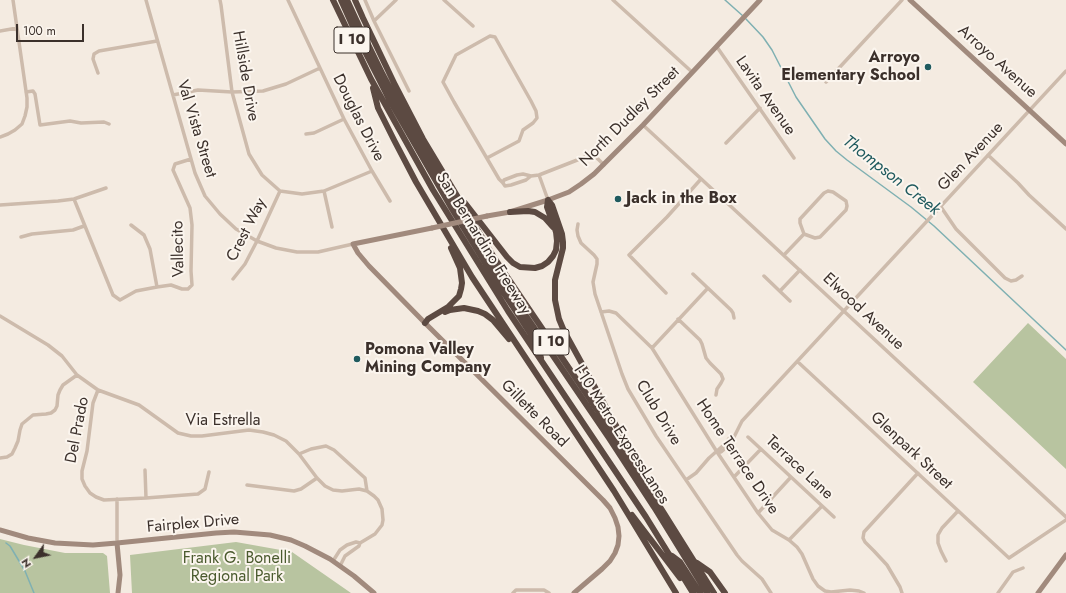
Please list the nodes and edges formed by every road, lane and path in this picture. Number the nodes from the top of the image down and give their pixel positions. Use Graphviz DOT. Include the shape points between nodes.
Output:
graph roads {
  1 [pos="13,0"];
  2 [pos="146,0"];
  3 [pos="220,0"];
  4 [pos="288,0"];
  5 [pos="333,0"];
  6 [pos="340,0"];
  7 [pos="348,0"];
  8 [pos="355,0"];
  9 [pos="365,0"];
  10 [pos="396,0"];
  11 [pos="444,0"];
  12 [pos="612,0"];
  13 [pos="760,0"];
  14 [pos="902,0"];
  15 [pos="910,0"];
  16 [pos="374,21"];
  17 [pos="473,26"];
  18 [pos="17,28"];
  19 [pos="0,31"];
  20 [pos="158,41"];
  21 [pos="717,47"];
  22 [pos="320,68"];
  23 [pos="1066,71"];
  24 [pos="692,72"];
  25 [pos="98,73"];
  26 [pos="371,79"];
  27 [pos="826,82"];
  28 [pos="409,91"];
  29 [pos="26,92"];
  30 [pos="232,92"];
  31 [pos="173,96"];
  32 [pos="760,108"];
  33 [pos="1030,111"];
  34 [pos="344,119"];
  35 [pos="109,124"];
  36 [pos="643,125"];
  37 [pos="306,134"];
  38 [pos="0,136"];
  39 [pos="726,143"];
  40 [pos="1066,144"];
  41 [pos="988,156"];
  42 [pos="487,158"];
  43 [pos="794,158"];
  44 [pos="191,159"];
  45 [pos="604,165"];
  46 [pos="372,171"];
  47 [pos="517,175"];
  48 [pos="539,175"];
  49 [pos="531,176"];
  50 [pos="701,179"];
  51 [pos="519,182"];
  52 [pos="450,183"];
  53 [pos="502,183"];
  54 [pos="106,188"];
  55 [pos="280,191"];
  56 [pos="324,191"];
  57 [pos="74,199"];
  58 [pos="548,200"];
  59 [pos="390,201"];
  60 [pos="0,205"];
  61 [pos="941,207"];
  62 [pos="510,212"];
  63 [pos="436,217"];
  64 [pos="578,224"];
  65 [pos="131,225"];
  66 [pos="84,226"];
  67 [pos="332,227"];
  68 [pos="1066,229"];
  69 [pos="556,232"];
  70 [pos="804,234"];
  71 [pos="21,237"];
  72 [pos="257,242"];
  73 [pos="353,244"];
  74 [pos="784,255"];
  75 [pos="800,270"];
  76 [pos="693,274"];
  77 [pos="764,276"];
  78 [pos="1022,276"];
  79 [pos="233,279"];
  80 [pos="157,287"];
  81 [pos="708,288"];
  82 [pos="780,291"];
  83 [pos="666,293"];
  84 [pos="790,301"];
  85 [pos="844,311"];
  86 [pos="601,312"];
  87 [pos="0,316"];
  88 [pos="734,318"];
  89 [pos="678,320"];
  90 [pos="424,323"];
  91 [pos="652,348"];
  92 [pos="528,360"];
  93 [pos="541,361"];
  94 [pos="798,362"];
  95 [pos="77,375"];
  96 [pos="98,390"];
  97 [pos="716,394"];
  98 [pos="748,437"];
  99 [pos="761,449"];
  100 [pos="717,452"];
  101 [pos="299,454"];
  102 [pos="0,458"];
  103 [pos="145,470"];
  104 [pos="209,472"];
  105 [pos="918,474"];
  106 [pos="734,477"];
  107 [pos="791,477"];
  108 [pos="317,478"];
  109 [pos="686,480"];
  110 [pos="247,485"];
  111 [pos="367,491"];
  112 [pos="614,491"];
  113 [pos="146,498"];
  114 [pos="656,499"];
  115 [pos="117,500"];
  116 [pos="822,506"];
  117 [pos="958,511"];
  118 [pos="758,513"];
  119 [pos="834,517"];
  120 [pos="1066,517"];
  121 [pos="1066,520"];
  122 [pos="0,530"];
  123 [pos="789,540"];
  124 [pos="360,543"];
  125 [pos="117,544"];
  126 [pos="345,546"];
  127 [pos="350,552"];
  128 [pos="669,554"];
  129 [pos="1066,555"];
  130 [pos="333,561"];
  131 [pos="694,561"];
  132 [pos="946,561"];
  133 [pos="340,566"];
  134 [pos="1023,568"];
  135 [pos="543,592"];
  136 [pos="118,593"];
  137 [pos="374,593"];
  138 [pos="514,593"];
  139 [pos="549,593"];
  140 [pos="574,593"];
  141 [pos="676,593"];
  142 [pos="692,593"];
  143 [pos="700,593"];
  144 [pos="707,593"];
  145 [pos="714,593"];
  146 [pos="725,593"];
  147 [pos="771,593"];
  148 [pos="864,593"];
  149 [pos="902,593"];
  150 [pos="998,593"];
  151 [pos="1038,593"];
  1 -- 18 [label="street"];
  2 -- 20 [label="street, Val Vista Street"];
  3 -- 30 [label="street, Hillside Drive"];
  4 -- 22 [label="street, Douglas Drive"];
  5 -- 26 [label="highway, San Bernardino Freeway / I 10"];
  6 -- 93 [label="highway" via="393,106 452,209 538,345"];
  7 -- 144 [label="highway, I-10 Metro ExpressLanes" via="390,88 468,226 654,506"];
  8 -- 52 [label="highway, San Bernardino Freeway / I 10" via="395,85"];
  9 -- 16 [label="street"];
  10 -- 16 [label="street"];
  11 -- 17 [label="street"];
  12 -- 24 [label="street"];
  13 -- 21 [label="street, North Dudley Street"];
  14 -- 27 [label="street"];
  15 -- 33 [label="street, Arroyo Avenue"];
  16 -- 28 [label="street"];
  18 -- 19 [label="street"];
  18 -- 29 [label="street"];
  20 -- 25 [label="street" via="99,51 94,54 93,59"];
  20 -- 31 [label="street, Val Vista Street"];
  21 -- 24 [label="street, North Dudley Street"];
  21 -- 32 [label="street, Lavita Avenue"];
  22 -- 30 [label="street" via="286,84 263,91"];
  22 -- 34 [label="street, Douglas Drive"];
  23 -- 33 [label="street, Glen Avenue"];
  24 -- 36 [label="street, North Dudley Street"];
  26 -- 63 [label="highway" via="378,108"];
  26 -- 93 [label="highway, San Bernardino Freeway / I 10" via="437,197"];
  29 -- 35 [label="street" via="33,91 35,94 40,125 70,121"];
  29 -- 38 [label="street" via="27,107 22,124 8,134"];
  30 -- 31 [label="street" via="198,90"];
  30 -- 55 [label="street, Hillside Drive" via="248,154 262,175"];
  31 -- 44 [label="street, Val Vista Street"];
  32 -- 39 [label="street"];
  32 -- 43 [label="street, Lavita Avenue"];
  33 -- 40 [label="street, Arroyo Avenue"];
  33 -- 41 [label="street, Glen Avenue"];
  34 -- 37 [label="street" via="314,133"];
  34 -- 46 [label="street, Douglas Drive"];
  36 -- 45 [label="street, North Dudley Street"];
  36 -- 50 [label="street, Elwood Avenue"];
  41 -- 61 [label="street, Glen Avenue"];
  41 -- 68 [label="street"];
  42 -- 42 [label="street" via="442,82 456,55 490,36 495,37 510,62 531,100 537,118 523,130 519,141"];
  42 -- 53 [label="street"];
  44 -- 72 [label="street, Val Vista Street" via="206,196 220,214 236,229"];
  44 -- 80 [label="street, Vallecito" via="175,164 173,170 190,208 192,285 188,289 171,285"];
  45 -- 48 [label="street" via="590,155"];
  45 -- 58 [label="street, North Dudley Street" via="581,184"];
  46 -- 56 [label="street"];
  46 -- 59 [label="street, Douglas Drive"];
  47 -- 49 [label="street"];
  47 -- 51 [label="street"];
  47 -- 53 [label="street"];
  48 -- 49 [label="street"];
  48 -- 58 [label="street"];
  49 -- 51 [label="street"];
  50 -- 74 [label="street, Elwood Avenue"];
  50 -- 83 [label="street" via="629,255"];
  51 -- 53 [label="street" via="505,186"];
  52 -- 69 [label="highway" via="506,257 520,267 535,268 548,262 556,250"];
  52 -- 114 [label="highway, San Bernardino Freeway / I 10" via="495,259"];
  54 -- 57 [label="street"];
  55 -- 56 [label="street" via="302,194"];
  55 -- 72 [label="street, Crest Way"];
  56 -- 67 [label="street"];
  57 -- 60 [label="street"];
  57 -- 66 [label="street, Vallecito"];
  58 -- 62 [label="street, North Dudley Street"];
  58 -- 69 [label="highway" via="547,207"];
  58 -- 114 [label="highway" via="552,205 563,242 555,280 555,300 564,331"];
  61 -- 78 [label="street" via="956,229 1005,278 1011,281"];
  61 -- 85 [label="street, Glen Avenue"];
  62 -- 69 [label="highway" via="535,212 545,218"];
  62 -- 73 [label="street, North Dudley Street, bridge"];
  63 -- 90 [label="highway" via="460,268 462,289 448,307"];
  63 -- 92 [label="highway" via="472,277"];
  64 -- 86 [label="street, Club Drive" via="581,243 597,259 594,288"];
  65 -- 80 [label="street" via="144,235 150,249"];
  66 -- 71 [label="street" via="73,230"];
  66 -- 80 [label="street, Vallecito" via="112,295 120,300 136,291"];
  70 -- 70 [label="street" via="820,238 846,210 846,201 833,192 824,193 800,219"];
  70 -- 74 [label="street"];
  72 -- 73 [label="street, Val Vista Street" via="298,252 318,252"];
  72 -- 79 [label="street, Crest Way"];
  73 -- 90 [label="street, Gillette Road" via="358,253"];
  74 -- 75 [label="street, Elwood Avenue"];
  75 -- 82 [label="street"];
  75 -- 85 [label="street, Elwood Avenue"];
  76 -- 81 [label="street"];
  77 -- 82 [label="street"];
  81 -- 88 [label="street" via="731,310"];
  81 -- 89 [label="street"];
  82 -- 84 [label="street"];
  85 -- 94 [label="street, Glen Avenue"];
  85 -- 120 [label="street, Elwood Avenue"];
  86 -- 91 [label="street, Home Terrace Drive" via="616,313"];
  86 -- 109 [label="street, Club Drive" via="627,386 656,436"];
  87 -- 95 [label="street, Via Estrella" via="48,345 62,356"];
  89 -- 91 [label="street"];
  89 -- 97 [label="street" via="700,340 706,358 721,374 723,379"];
  90 -- 92 [label="highway" via="450,310 464,308 478,311 493,320"];
  90 -- 140 [label="street, Gillette Road" via="610,508 619,536 615,553 610,562"];
  91 -- 100 [label="street, Home Terrace Drive"];
  92 -- 112 [label="highway"];
  93 -- 128 [label="highway, San Bernardino Freeway / I 10"];
  94 -- 100 [label="street, Glen Avenue" via="742,421 721,452"];
  94 -- 105 [label="street, Glenpark Street"];
  95 -- 96 [label="street, Via Estrella"];
  95 -- 102 [label="street" via="63,385 55,410 27,419 22,424 12,454 7,458"];
  96 -- 101 [label="street, Via Estrella" via="139,405 178,433 202,436 249,430 263,432 286,441"];
  96 -- 115 [label="street, Del Prado" via="92,402 82,479 90,493 96,497"];
  98 -- 99 [label="street, Terrace Lane"];
  99 -- 106 [label="street"];
  99 -- 107 [label="street, Terrace Lane"];
  100 -- 106 [label="street, Home Terrace Drive"];
  100 -- 109 [label="street, Glen Avenue"];
  101 -- 108 [label="street, Via Estrella"];
  101 -- 111 [label="street" via="326,446 334,450 366,478"];
  103 -- 113 [label="street"];
  104 -- 113 [label="street, Del Prado" via="205,489 198,494"];
  105 -- 117 [label="street, Glenpark Street"];
  105 -- 149 [label="street" via="864,532 863,538 887,565"];
  106 -- 118 [label="street, Home Terrace Drive"];
  107 -- 116 [label="street, Terrace Lane"];
  107 -- 118 [label="street"];
  108 -- 110 [label="street" via="294,491"];
  108 -- 111 [label="street, Via Estrella" via="333,490"];
  109 -- 147 [label="street, Club Drive" via="742,561 762,579"];
  111 -- 124 [label="street" via="378,500 383,520 375,534"];
  112 -- 141 [label="highway"];
  112 -- 142 [label="highway"];
  113 -- 115 [label="street, Del Prado"];
  114 -- 131 [label="highway, San Bernardino Freeway / I 10"];
  115 -- 125 [label="street"];
  116 -- 119 [label="street, Terrace Lane"];
  116 -- 123 [label="street"];
  117 -- 121 [label="street, Glenpark Street" via="1009,558"];
  117 -- 132 [label="street" via="938,535 940,551"];
  118 -- 123 [label="street, Home Terrace Drive" via="772,530"];
  122 -- 125 [label="street, Fairplex Drive" via="55,543"];
  123 -- 148 [label="street, Home Terrace Drive" via="802,554 813,579 825,591 850,590"];
  124 -- 126 [label="street"];
  124 -- 127 [label="street"];
  125 -- 130 [label="street, Fairplex Drive" via="216,533 252,532 291,540"];
  125 -- 136 [label="street" via="120,575"];
  126 -- 127 [label="street"];
  126 -- 130 [label="street"];
  127 -- 133 [label="street"];
  128 -- 142 [label="highway, San Bernardino Freeway / I 10"];
  128 -- 143 [label="highway" via="680,562"];
  129 -- 151 [label="street"];
  130 -- 133 [label="street, Fairplex Drive"];
  131 -- 145 [label="highway, San Bernardino Freeway / I 10"];
  131 -- 146 [label="highway" via="710,572"];
  133 -- 137 [label="street, Fairplex Drive"];
  134 -- 150 [label="street" via="1013,572"];
  135 -- 138 [label="street" via="516,590"];
  135 -- 139 [label="street"];
}
